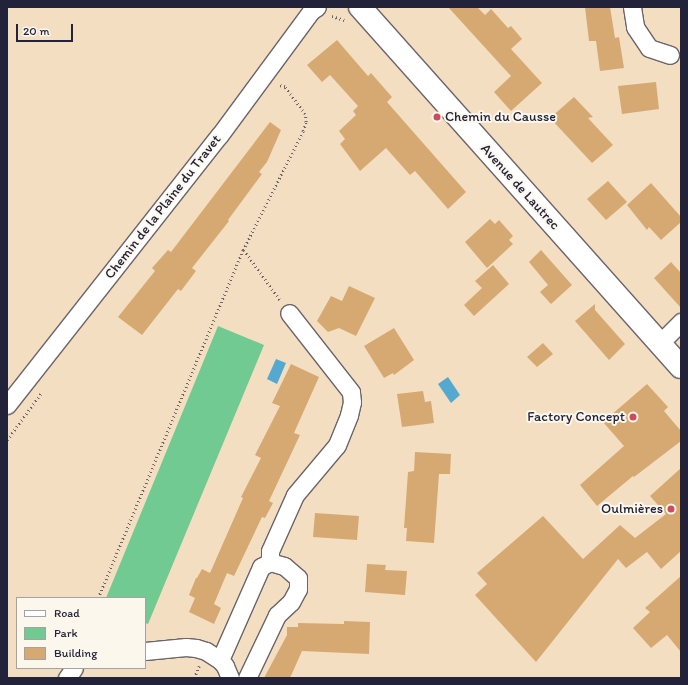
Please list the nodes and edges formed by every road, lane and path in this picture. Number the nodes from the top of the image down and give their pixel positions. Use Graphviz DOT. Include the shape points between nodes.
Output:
graph roads {
  1 [pos="317,7"];
  2 [pos="360,7"];
  3 [pos="632,7"];
  4 [pos="670,55"];
  5 [pos="278,84"];
  6 [pos="243,250"];
  7 [pos="289,313"];
  8 [pos="681,322"];
  9 [pos="660,343"];
  10 [pos="681,367"];
  11 [pos="7,405"];
  12 [pos="270,562"];
  13 [pos="98,597"];
  14 [pos="146,651"];
  15 [pos="220,660"];
  16 [pos="73,669"];
  17 [pos="67,678"];
  18 [pos="230,678"];
  19 [pos="247,678"];
  1 -- 11 [label="street, Chemin de la Plaine du Travet" via="311,11 214,142"];
  2 -- 9 [label="main road, Avenue de Lautrec"];
  3 -- 4 [label="street" via="634,27 649,48"];
  5 -- 6 [label="path" via="284,87 305,114 306,122"];
  6 -- 7 [label="path"];
  6 -- 13 [label="path"];
  7 -- 12 [label="street" via="351,392 352,402 336,445 295,495 270,551"];
  8 -- 9 [label="street"];
  9 -- 10 [label="main road, Avenue de Lautrec"];
  12 -- 15 [label="street" via="262,567"];
  12 -- 19 [label="street" via="284,566 298,578 298,589 291,602 277,615"];
  14 -- 15 [label="street" via="191,648 206,651"];
  15 -- 18 [label="street"];
  16 -- 17 [label="street"];
}
